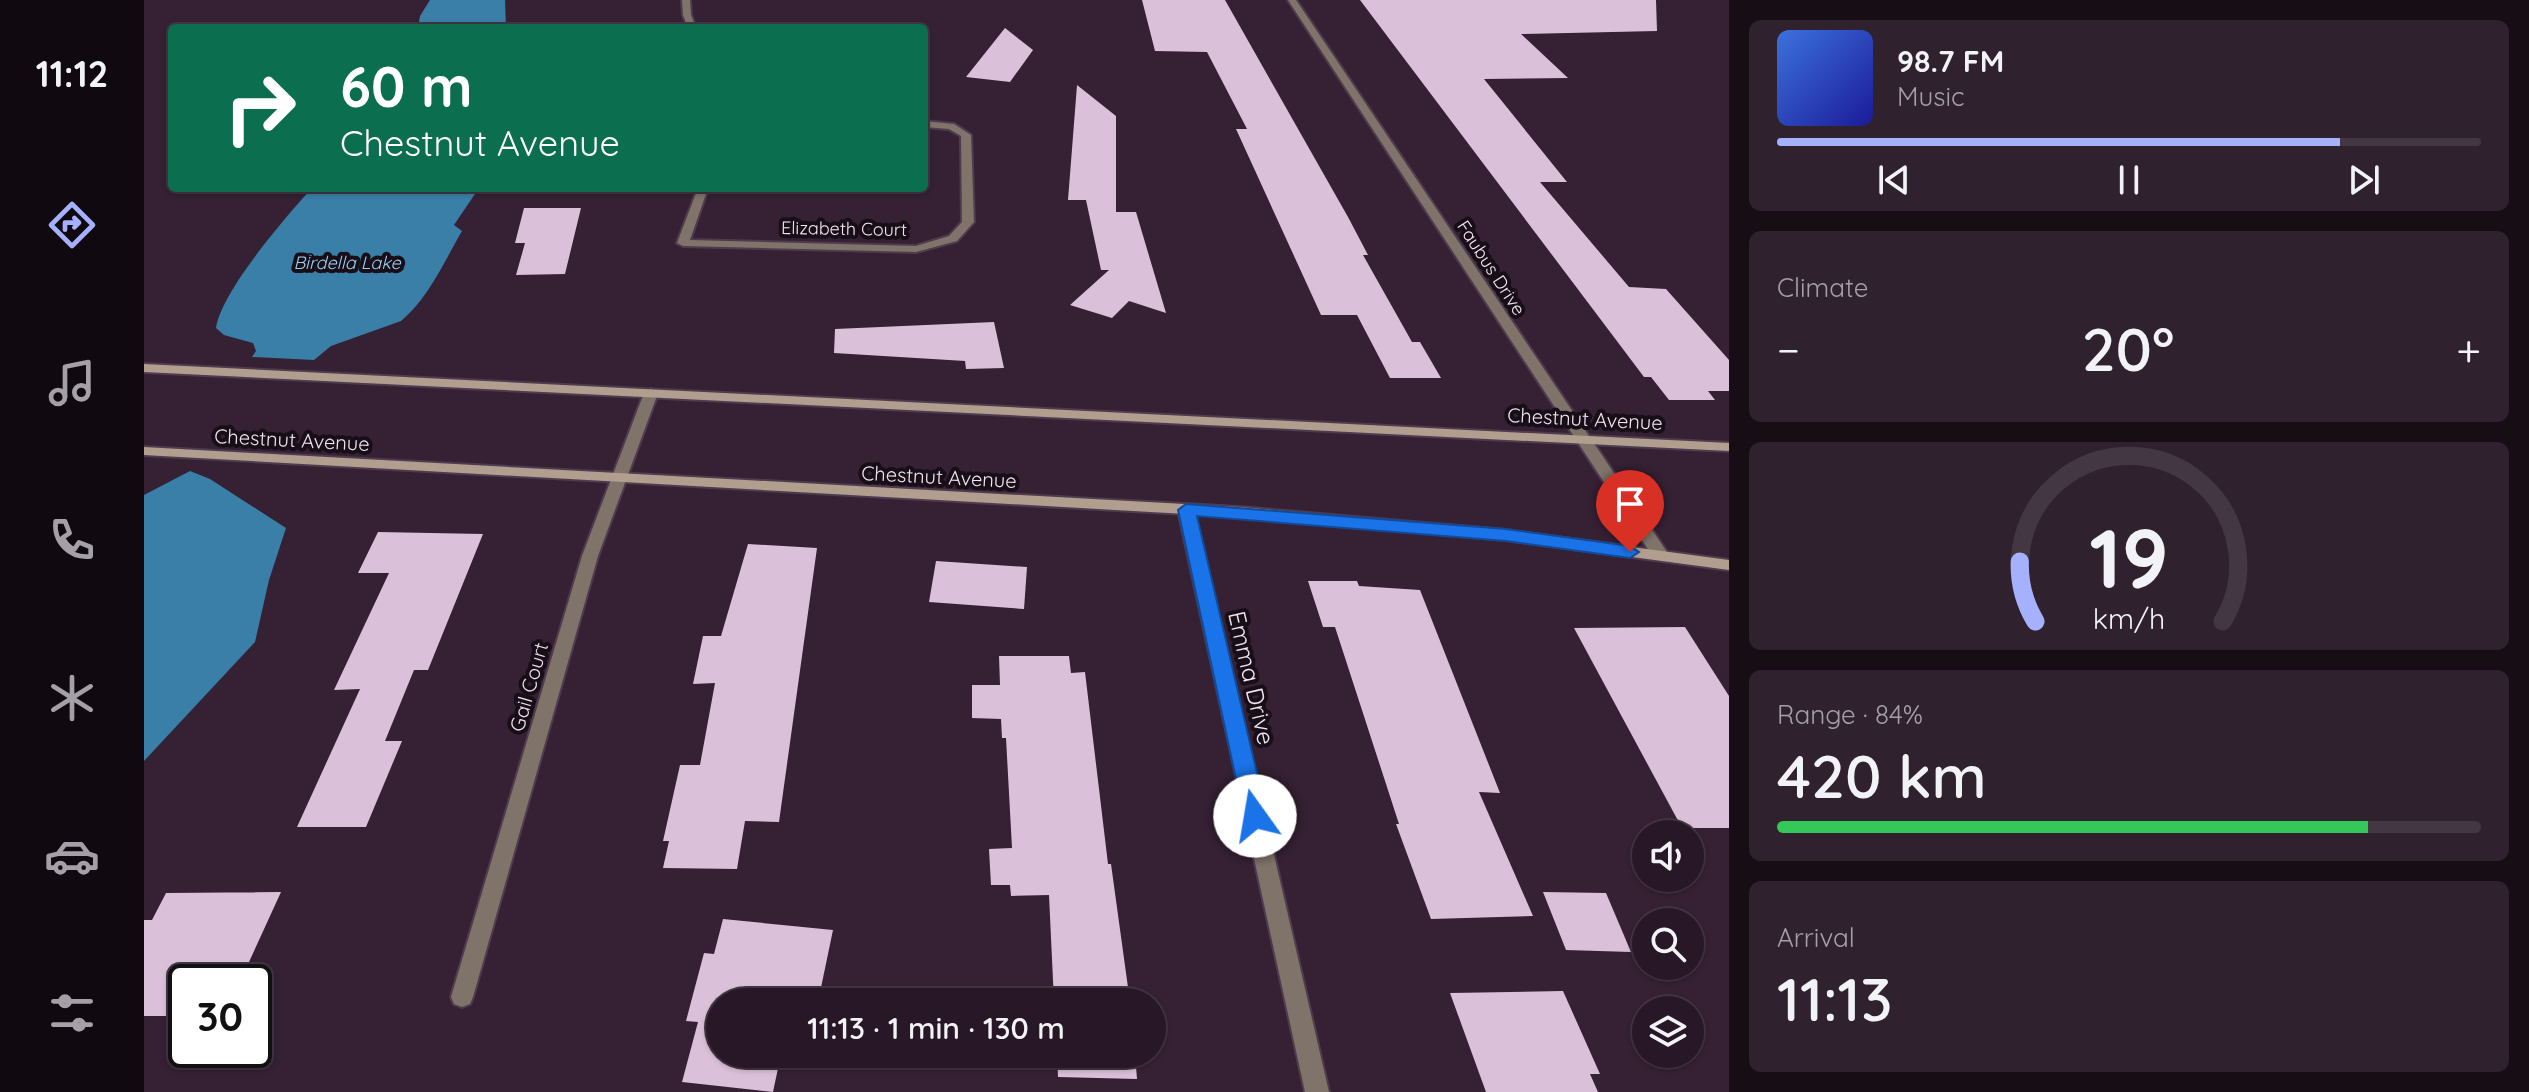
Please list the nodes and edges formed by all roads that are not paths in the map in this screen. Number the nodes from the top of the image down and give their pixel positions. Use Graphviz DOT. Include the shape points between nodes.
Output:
graph roads {
  1 [pos="686,0"];
  2 [pos="1292,0"];
  3 [pos="690,24"];
  4 [pos="928,124"];
  5 [pos="702,192"];
  6 [pos="144,368"];
  7 [pos="651,393"];
  8 [pos="1583,439"];
  9 [pos="1729,447"];
  10 [pos="144,451"];
  11 [pos="619,480"];
  12 [pos="1186,510"];
  13 [pos="1661,556"];
  14 [pos="1729,565"];
  15 [pos="462,997"];
  16 [pos="1317,1092"];
  1 -- 3 [label="street"];
  2 -- 8 [label="street, Faubus Drive"];
  4 -- 5 [label="street, Elizabeth Court" via="951,126 966,135 968,222 964,231 940,244 916,249 683,243"];
  6 -- 7 [label="street, Chestnut Avenue"];
  7 -- 8 [label="street, Chestnut Avenue"];
  7 -- 11 [label="street, Gail Court"];
  8 -- 9 [label="street, Chestnut Avenue"];
  8 -- 13 [label="street, Faubus Drive"];
  10 -- 11 [label="street, Chestnut Avenue"];
  11 -- 12 [label="street, Chestnut Avenue"];
  11 -- 15 [label="street, Gail Court" via="590,556"];
  12 -- 13 [label="street, Chestnut Avenue" via="1506,535"];
  12 -- 16 [label="street, Emma Drive"];
  13 -- 14 [label="street, Chestnut Avenue"];
}
